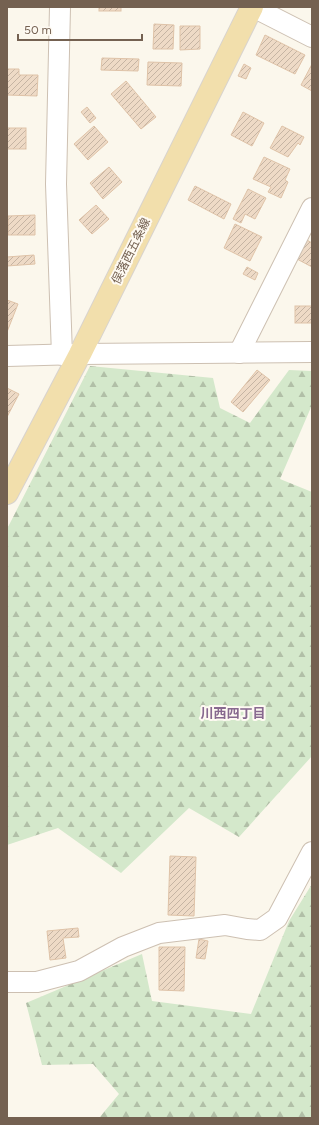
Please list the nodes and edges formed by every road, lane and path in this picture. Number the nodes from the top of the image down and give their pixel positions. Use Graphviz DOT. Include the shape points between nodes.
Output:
graph roads {
  1 [pos="60,7"];
  2 [pos="253,7"];
  3 [pos="312,37"];
  4 [pos="312,208"];
  5 [pos="312,352"];
  6 [pos="239,353"];
  7 [pos="71,354"];
  8 [pos="7,356"];
  9 [pos="7,493"];
  10 [pos="312,852"];
  11 [pos="7,982"];
  1 -- 7 [label="street" via="56,184"];
  2 -- 3 [label="street"];
  2 -- 7 [label="main road, 俣落西五条線"];
  4 -- 6 [label="street"];
  5 -- 6 [label="street"];
  6 -- 7 [label="street"];
  7 -- 8 [label="street"];
  7 -- 9 [label="main road, 俣落西五条線"];
  10 -- 11 [label="street" via="277,918 260,930 225,925 159,933 123,947 79,971 37,982"];
}
